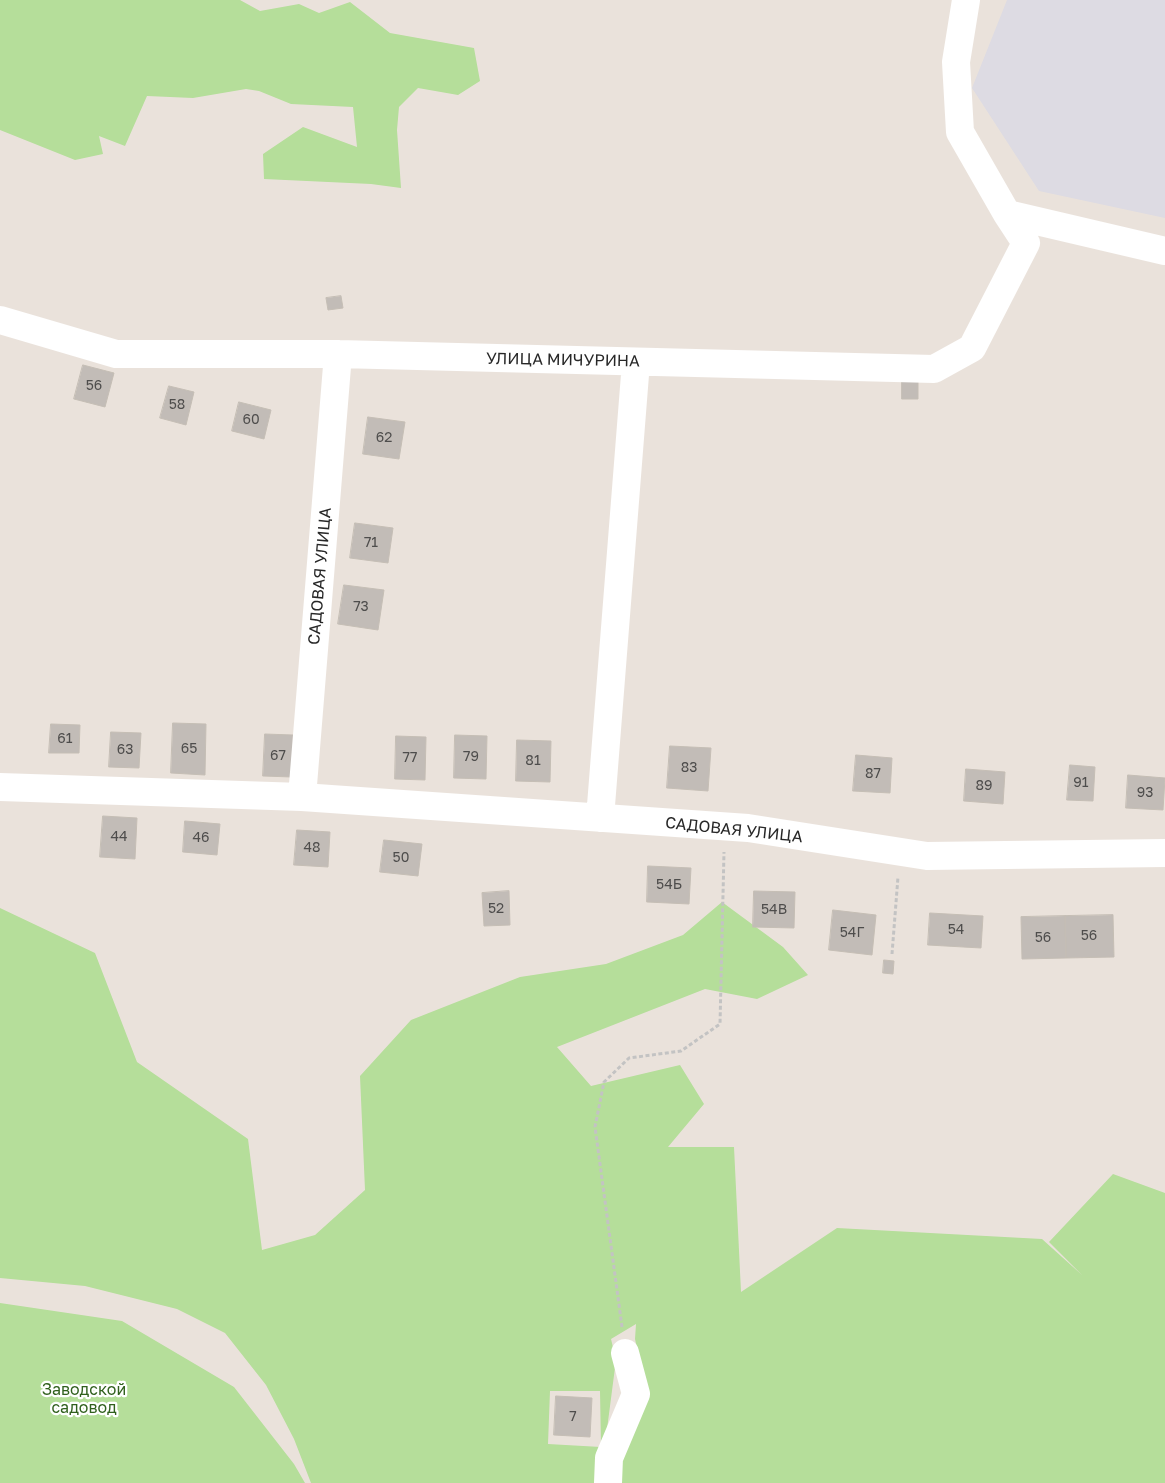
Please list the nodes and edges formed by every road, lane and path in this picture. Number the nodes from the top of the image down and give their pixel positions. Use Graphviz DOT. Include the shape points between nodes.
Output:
graph roads {
  1 [pos="966,0"];
  2 [pos="1007,214"];
  3 [pos="1165,251"];
  4 [pos="0,320"];
  5 [pos="338,354"];
  6 [pos="636,362"];
  7 [pos="0,786"];
  8 [pos="302,798"];
  9 [pos="600,818"];
  10 [pos="725,826"];
  11 [pos="900,852"];
  12 [pos="1165,853"];
  13 [pos="892,954"];
  14 [pos="625,1354"];
  15 [pos="608,1483"];
  1 -- 2 [label="street" via="956,62 960,132"];
  2 -- 3 [label="street"];
  2 -- 6 [label="street, УЛИЦА МИЧУРИНА" via="1026,242 972,348 934,369"];
  4 -- 5 [label="street, УЛИЦА МИЧУРИНА" via="116,354"];
  5 -- 6 [label="street, УЛИЦА МИЧУРИНА"];
  5 -- 8 [label="street, САДОВАЯ УЛИЦА"];
  6 -- 9 [label="street"];
  7 -- 8 [label="street, САДОВАЯ УЛИЦА"];
  8 -- 9 [label="street, САДОВАЯ УЛИЦА"];
  9 -- 10 [label="street, САДОВАЯ УЛИЦА"];
  10 -- 11 [label="street, САДОВАЯ УЛИЦА"];
  10 -- 14 [label="path" via="720,1024 681,1051 629,1058 604,1082 595,1127"];
  11 -- 12 [label="street, САДОВАЯ УЛИЦА" via="927,856"];
  11 -- 13 [label="path"];
  14 -- 15 [label="street" via="636,1394 609,1458"];
}
